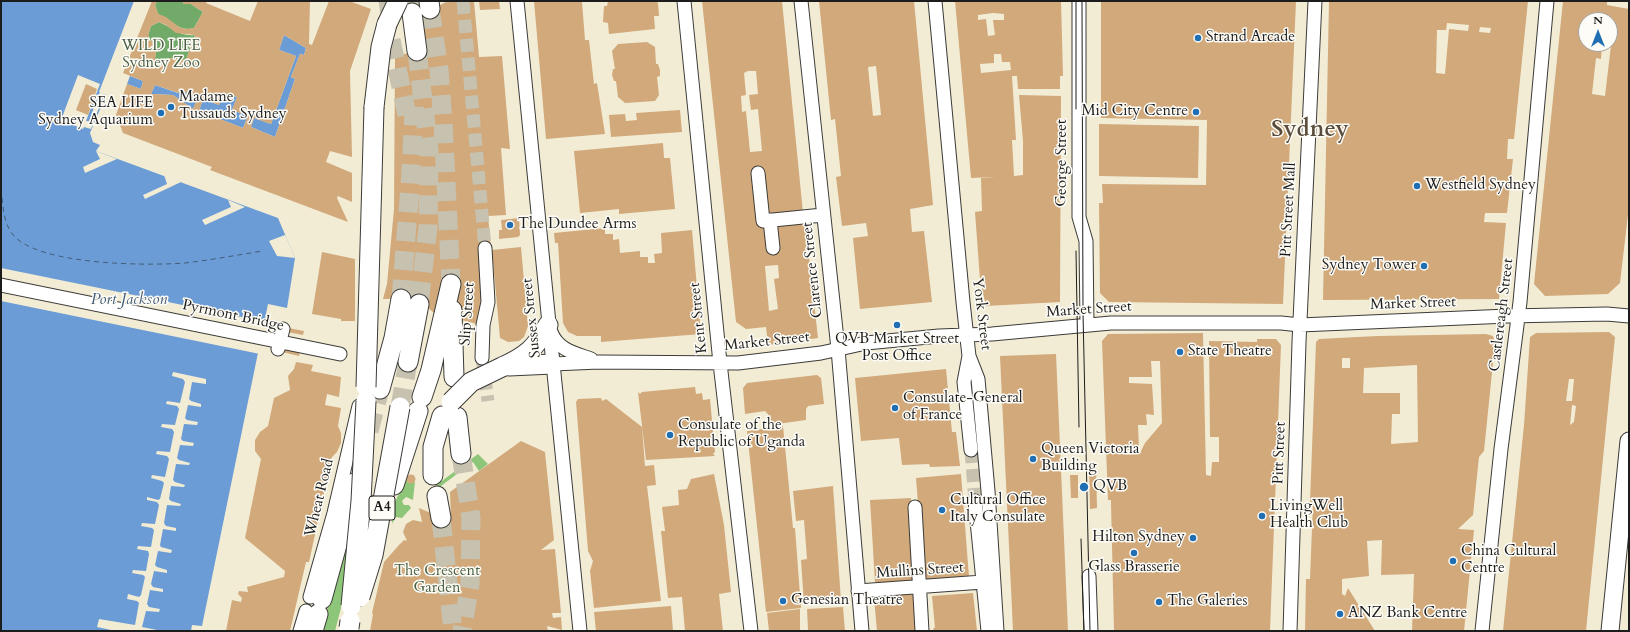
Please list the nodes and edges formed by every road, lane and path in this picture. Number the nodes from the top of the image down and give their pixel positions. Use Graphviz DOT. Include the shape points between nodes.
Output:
graph roads {
  1 [pos="517,1"];
  2 [pos="684,1"];
  3 [pos="801,1"];
  4 [pos="935,1"];
  5 [pos="1079,1"];
  6 [pos="1315,1"];
  7 [pos="1547,1"];
  8 [pos="417,6"];
  9 [pos="417,51"];
  10 [pos="758,173"];
  11 [pos="824,215"];
  12 [pos="770,220"];
  13 [pos="485,248"];
  14 [pos="773,248"];
  15 [pos="1,285"];
  16 [pos="401,299"];
  17 [pos="419,304"];
  18 [pos="1518,316"];
  19 [pos="1629,316"];
  20 [pos="548,325"];
  21 [pos="1087,325"];
  22 [pos="1300,325"];
  23 [pos="283,329"];
  24 [pos="967,335"];
  25 [pos="279,346"];
  26 [pos="838,349"];
  27 [pos="340,354"];
  28 [pos="969,356"];
  29 [pos="482,358"];
  30 [pos="408,362"];
  31 [pos="599,362"];
  32 [pos="720,363"];
  33 [pos="554,364"];
  34 [pos="502,367"];
  35 [pos="454,377"];
  36 [pos="368,396"];
  37 [pos="413,405"];
  38 [pos="450,412"];
  39 [pos="1629,441"];
  40 [pos="971,450"];
  41 [pos="461,454"];
  42 [pos="433,475"];
  43 [pos="354,482"];
  44 [pos="394,485"];
  45 [pos="437,496"];
  46 [pos="975,501"];
  47 [pos="915,507"];
  48 [pos="441,518"];
  49 [pos="1089,576"];
  50 [pos="983,582"];
  51 [pos="921,586"];
  52 [pos="858,591"];
  53 [pos="314,611"];
  54 [pos="351,619"];
  55 [pos="300,631"];
  56 [pos="580,631"];
  57 [pos="751,631"];
  58 [pos="862,631"];
  59 [pos="922,631"];
  60 [pos="988,631"];
  61 [pos="996,631"];
  62 [pos="1091,631"];
  63 [pos="1290,631"];
  64 [pos="1482,631"];
  65 [pos="1610,631"];
  1 -- 20 [label="street, Sussex Street"];
  2 -- 32 [label="street, Kent Street"];
  3 -- 11 [label="street, Clarence Street"];
  4 -- 24 [label="street, York Street"];
  5 -- 21 [label="street, George Street" via="1079,217 1086,241"];
  6 -- 22 [label="street, Pitt Street Mall"];
  7 -- 18 [label="street, Castlereagh Street"];
  8 -- 9 [label="highway"];
  8 -- 36 [label="highway, bridge" via="387,24 381,47 374,107"];
  10 -- 12 [label="street" via="763,221"];
  11 -- 12 [label="street"];
  11 -- 26 [label="street, Clarence Street"];
  12 -- 14 [label="street"];
  13 -- 29 [label="street, Slip Street" via="488,302 483,325"];
  15 -- 25 [label="street, Pyrmont Bridge"];
  16 -- 36 [label="highway" via="394,338"];
  17 -- 30 [label="highway"];
  18 -- 19 [label="street, Market Street"];
  18 -- 22 [label="street, Market Street"];
  18 -- 64 [label="street, Castlereagh Street"];
  20 -- 31 [label="street" via="558,345"];
  20 -- 33 [label="street, Sussex Street"];
  20 -- 34 [label="highway" via="532,350"];
  21 -- 22 [label="street, Market Street" via="1214,322"];
  21 -- 24 [label="street, Market Street"];
  22 -- 63 [label="street, Pitt Street"];
  23 -- 25 [label="street"];
  24 -- 26 [label="street, Market Street" via="866,343"];
  24 -- 28 [label="street, York Street"];
  25 -- 27 [label="street, Pyrmont Bridge"];
  26 -- 32 [label="street, Market Street" via="738,363"];
  26 -- 52 [label="street, Clarence Street"];
  28 -- 40 [label="street" via="964,382"];
  28 -- 61 [label="street, York Street" via="978,379"];
  31 -- 32 [label="street, Market Street"];
  31 -- 33 [label="street, Market Street"];
  32 -- 57 [label="street, Kent Street"];
  33 -- 34 [label="highway"];
  33 -- 56 [label="street, Sussex Street"];
  34 -- 38 [label="highway, bridge" via="471,382"];
  35 -- 37 [label="highway" via="451,284 431,370"];
  36 -- 53 [label="street, Wheat Road" via="334,513"];
  36 -- 54 [label="highway, bridge"];
  37 -- 44 [label="highway"];
  37 -- 54 [label="highway, A4, bridge" via="373,556"];
  38 -- 41 [label="highway"];
  38 -- 42 [label="highway" via="434,447"];
  39 -- 65 [label="main road"];
  43 -- 53 [label="highway"];
  45 -- 48 [label="highway"];
  46 -- 50 [label="street"];
  47 -- 51 [label="street"];
  49 -- 62 [label="street"];
  50 -- 51 [label="street, Mullins Street"];
  50 -- 60 [label="street"];
  51 -- 52 [label="street, Mullins Street"];
  51 -- 59 [label="street"];
  52 -- 58 [label="street, Clarence Street"];
  53 -- 55 [label="street, Wheat Road"];
}
